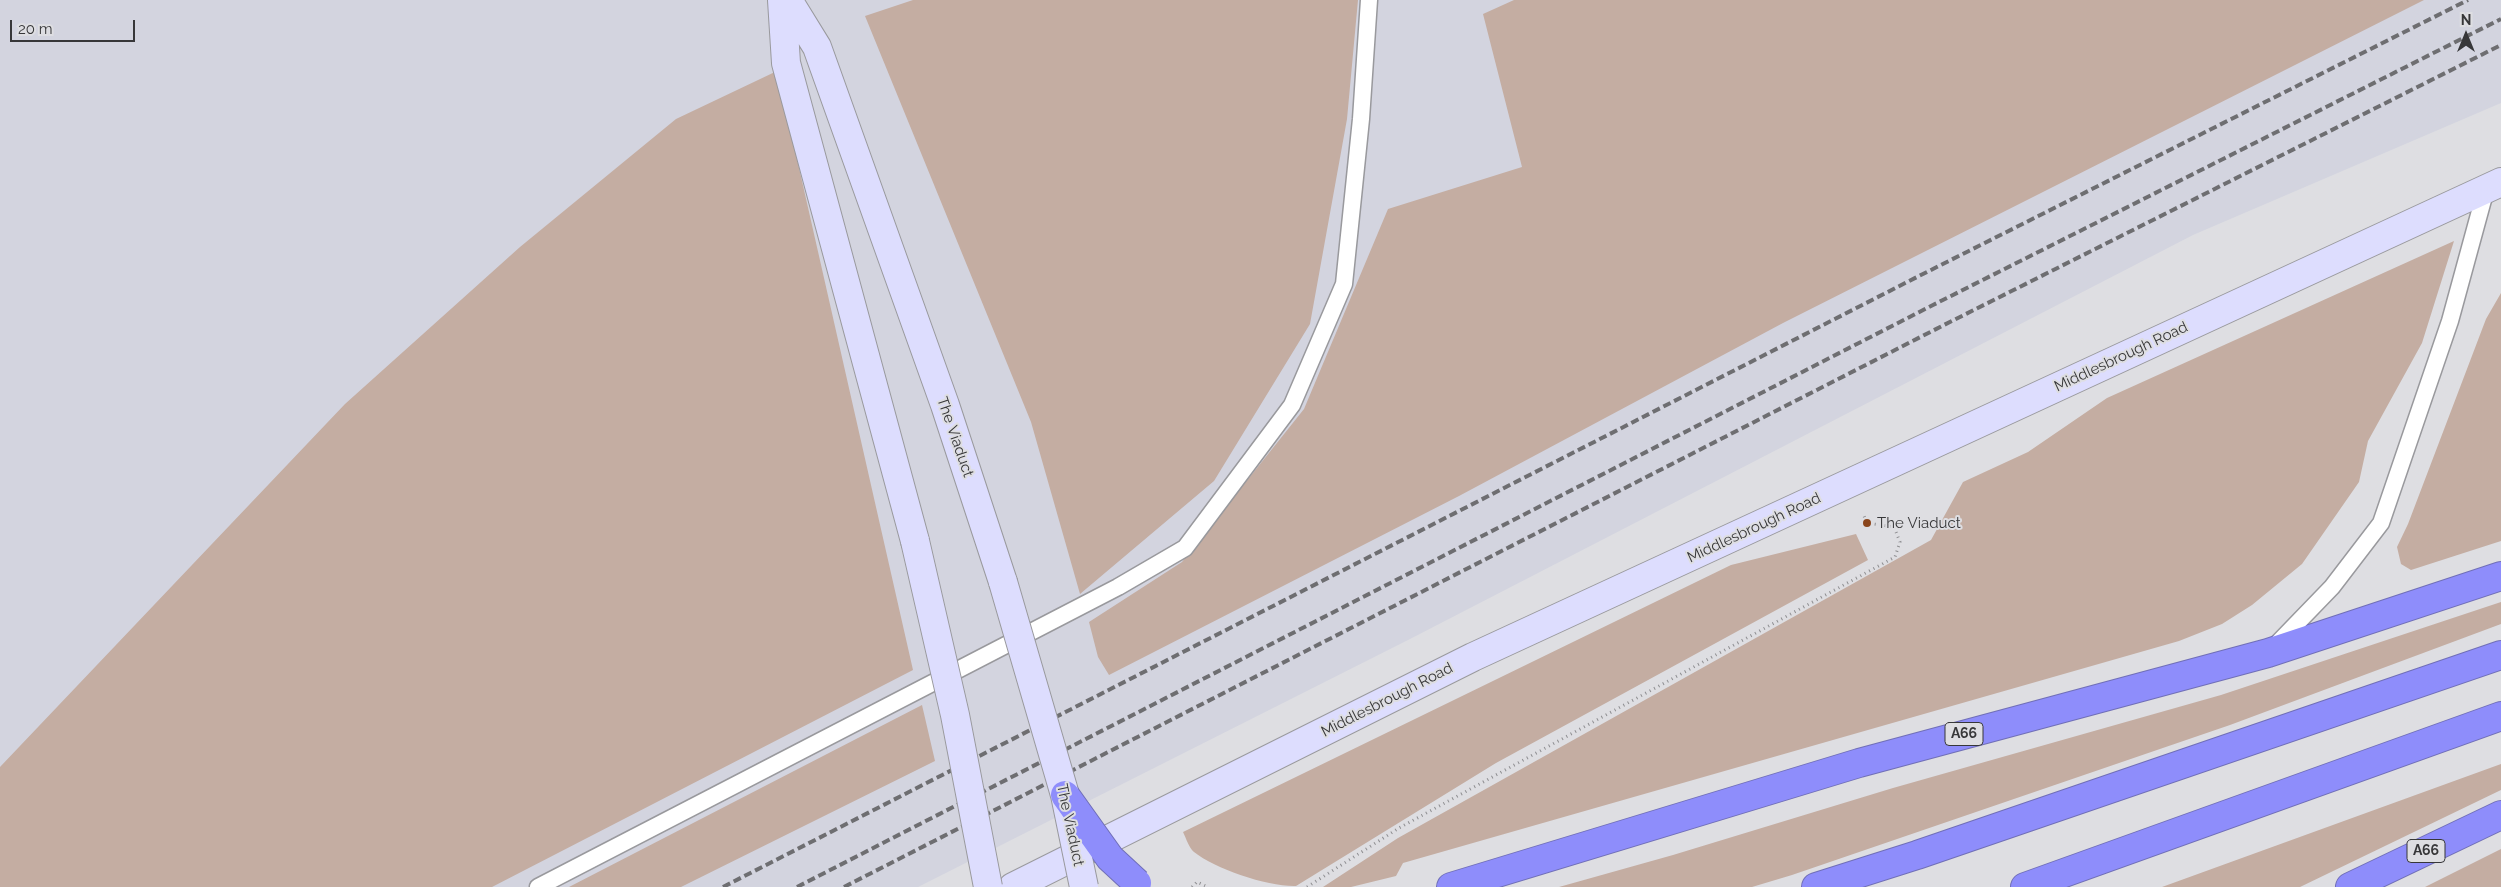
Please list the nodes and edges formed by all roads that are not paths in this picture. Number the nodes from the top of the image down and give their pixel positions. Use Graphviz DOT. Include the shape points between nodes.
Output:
graph roads {
  1 [pos="782,0"];
  2 [pos="788,0"];
  3 [pos="1369,0"];
  4 [pos="2494,186"];
  5 [pos="2501,576"];
  6 [pos="2268,653"];
  7 [pos="2501,655"];
  8 [pos="2501,716"];
  9 [pos="1066,796"];
  10 [pos="2501,815"];
  11 [pos="1139,885"];
  12 [pos="538,887"];
  13 [pos="988,887"];
  14 [pos="1013,887"];
  15 [pos="1084,887"];
  16 [pos="1451,887"];
  17 [pos="1816,887"];
  18 [pos="2025,887"];
  19 [pos="2350,887"];
  1 -- 13 [label="street, bridge" via="786,63 915,541 956,715"];
  2 -- 9 [label="street, The Viaduct, bridge" via="817,47 944,405 1003,582"];
  3 -- 12 [label="lane" via="1344,284 1292,405 1185,548 1109,591"];
  4 -- 6 [label="lane" via="2381,523 2332,587"];
  4 -- 14 [label="street, Middlesbrough Road" via="1473,657"];
  5 -- 6 [label="highway, A66"];
  6 -- 16 [label="highway, A66" via="1859,763"];
  7 -- 17 [label="highway"];
  8 -- 18 [label="highway"];
  9 -- 11 [label="highway, bridge" via="1110,858"];
  9 -- 15 [label="street, The Viaduct, bridge"];
  10 -- 19 [label="highway, A66"];
}
